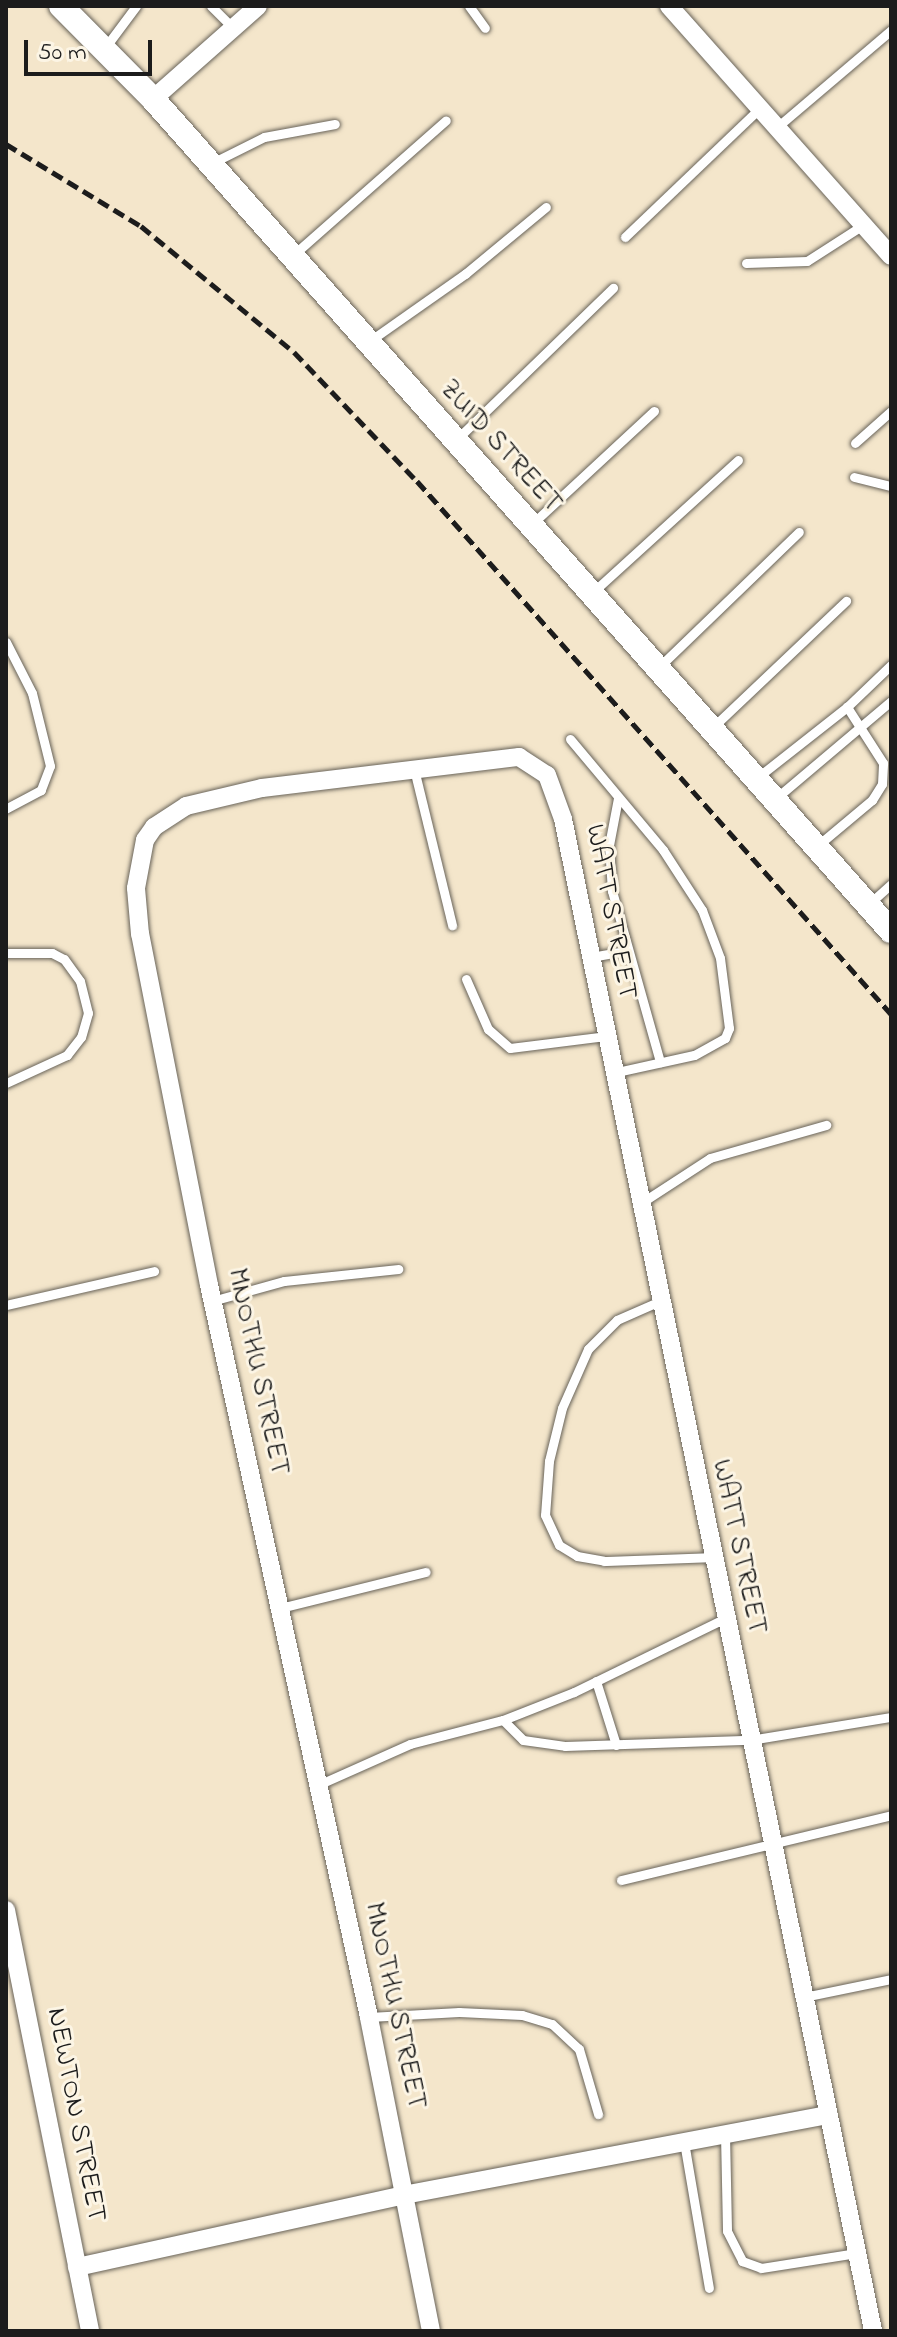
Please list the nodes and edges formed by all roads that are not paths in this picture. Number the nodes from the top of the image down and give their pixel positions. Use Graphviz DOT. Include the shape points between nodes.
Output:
graph roads {
  1 [pos="61,6"];
  2 [pos="136,6"];
  3 [pos="211,6"];
  4 [pos="258,6"];
  5 [pos="469,6"];
  6 [pos="669,6"];
  7 [pos="233,28"];
  8 [pos="485,28"];
  9 [pos="891,30"];
  10 [pos="104,49"];
  11 [pos="153,99"];
  12 [pos="759,109"];
  13 [pos="446,120"];
  14 [pos="335,124"];
  15 [pos="776,128"];
  16 [pos="211,164"];
  17 [pos="546,207"];
  18 [pos="863,225"];
  19 [pos="625,237"];
  20 [pos="292,256"];
  21 [pos="891,256"];
  22 [pos="746,263"];
  23 [pos="613,288"];
  24 [pos="368,343"];
  25 [pos="654,411"];
  26 [pos="891,411"];
  27 [pos="454,441"];
  28 [pos="855,443"];
  29 [pos="738,460"];
  30 [pos="854,477"];
  31 [pos="891,486"];
  32 [pos="530,526"];
  33 [pos="799,532"];
  34 [pos="591,594"];
  35 [pos="846,601"];
  36 [pos="6,642"];
  37 [pos="891,665"];
  38 [pos="657,668"];
  39 [pos="891,701"];
  40 [pos="847,707"];
  41 [pos="712,728"];
  42 [pos="861,728"];
  43 [pos="570,739"];
  44 [pos="414,768"];
  45 [pos="547,775"];
  46 [pos="756,778"];
  47 [pos="618,798"];
  48 [pos="775,799"];
  49 [pos="6,809"];
  50 [pos="817,846"];
  51 [pos="891,884"];
  52 [pos="868,905"];
  53 [pos="452,925"];
  54 [pos="891,931"];
  55 [pos="625,951"];
  56 [pos="6,953"];
  57 [pos="591,957"];
  58 [pos="466,979"];
  59 [pos="607,1036"];
  60 [pos="660,1062"];
  61 [pos="613,1073"];
  62 [pos="6,1083"];
  63 [pos="826,1125"];
  64 [pos="641,1203"];
  65 [pos="398,1269"];
  66 [pos="154,1271"];
  67 [pos="212,1301"];
  68 [pos="660,1301"];
  69 [pos="6,1305"];
  70 [pos="711,1557"];
  71 [pos="426,1572"];
  72 [pos="280,1608"];
  73 [pos="724,1619"];
  74 [pos="596,1681"];
  75 [pos="891,1717"];
  76 [pos="503,1720"];
  77 [pos="750,1740"];
  78 [pos="616,1745"];
  79 [pos="318,1785"];
  80 [pos="891,1815"];
  81 [pos="772,1842"];
  82 [pos="621,1880"];
  83 [pos="6,1910"];
  84 [pos="891,1979"];
  85 [pos="804,1997"];
  86 [pos="369,2017"];
  87 [pos="598,2114"];
  88 [pos="829,2115"];
  89 [pos="725,2134"];
  90 [pos="684,2142"];
  91 [pos="404,2195"];
  92 [pos="857,2253"];
  93 [pos="77,2267"];
  94 [pos="709,2288"];
  95 [pos="90,2331"];
  96 [pos="431,2331"];
  97 [pos="873,2331"];
  1 -- 10 [label="street, ZUID STREET"];
  2 -- 10 [label="lane"];
  3 -- 7 [label="lane"];
  4 -- 7 [label="street"];
  5 -- 8 [label="lane"];
  6 -- 12 [label="street"];
  7 -- 11 [label="street"];
  9 -- 15 [label="lane"];
  10 -- 11 [label="street, ZUID STREET"];
  11 -- 16 [label="street, ZUID STREET"];
  12 -- 15 [label="street"];
  12 -- 19 [label="lane"];
  13 -- 20 [label="lane"];
  14 -- 16 [label="lane" via="264,137"];
  15 -- 18 [label="street"];
  16 -- 20 [label="street, ZUID STREET"];
  17 -- 24 [label="lane" via="465,274"];
  18 -- 21 [label="street"];
  18 -- 22 [label="lane" via="807,261"];
  20 -- 24 [label="street, ZUID STREET"];
  23 -- 27 [label="lane"];
  24 -- 27 [label="street, ZUID STREET"];
  25 -- 32 [label="lane"];
  26 -- 28 [label="lane"];
  27 -- 32 [label="street, ZUID STREET"];
  29 -- 34 [label="lane"];
  30 -- 31 [label="lane"];
  32 -- 34 [label="street, ZUID STREET"];
  33 -- 38 [label="lane"];
  34 -- 38 [label="street, ZUID STREET"];
  35 -- 41 [label="lane"];
  36 -- 49 [label="lane" via="32,693 50,766 41,790"];
  37 -- 40 [label="lane"];
  38 -- 41 [label="street, ZUID STREET"];
  39 -- 42 [label="lane"];
  40 -- 42 [label="lane"];
  40 -- 46 [label="lane"];
  41 -- 46 [label="street, ZUID STREET"];
  42 -- 48 [label="lane"];
  42 -- 50 [label="lane" via="883,763 882,784 872,800"];
  43 -- 47 [label="lane"];
  44 -- 45 [label="street, MNOTHU STREET" via="519,757"];
  44 -- 53 [label="lane"];
  44 -- 67 [label="street, MNOTHU STREET" via="219,795 168,816 145,840 136,888 140,934"];
  45 -- 57 [label="street, WATT STREET" via="563,819"];
  46 -- 48 [label="street, ZUID STREET"];
  47 -- 55 [label="lane" via="609,866"];
  47 -- 60 [label="lane" via="663,850 702,910 720,958 729,1028 725,1038 704,1051"];
  48 -- 50 [label="street, ZUID STREET"];
  50 -- 52 [label="street, ZUID STREET"];
  51 -- 52 [label="lane"];
  52 -- 54 [label="street, ZUID STREET"];
  55 -- 57 [label="lane"];
  55 -- 60 [label="lane"];
  56 -- 62 [label="lane" via="52,953 64,959 80,981 88,1013 81,1037 67,1055"];
  57 -- 59 [label="street, WATT STREET"];
  58 -- 59 [label="lane" via="488,1029 510,1048"];
  59 -- 61 [label="street, WATT STREET"];
  60 -- 61 [label="lane"];
  61 -- 64 [label="street, WATT STREET"];
  63 -- 64 [label="lane" via="710,1158"];
  64 -- 68 [label="street, WATT STREET"];
  65 -- 67 [label="lane" via="284,1281"];
  66 -- 69 [label="lane"];
  67 -- 72 [label="street, MNOTHU STREET"];
  68 -- 70 [label="street, WATT STREET"];
  68 -- 70 [label="lane" via="617,1320 588,1349 562,1408 549,1461 545,1515 559,1545 577,1556 604,1561"];
  70 -- 73 [label="street, WATT STREET"];
  71 -- 72 [label="lane"];
  72 -- 79 [label="street, MNOTHU STREET"];
  73 -- 74 [label="lane"];
  73 -- 77 [label="street, WATT STREET"];
  74 -- 76 [label="lane"];
  74 -- 78 [label="lane"];
  75 -- 77 [label="lane"];
  76 -- 78 [label="lane" via="532,1742"];
  76 -- 79 [label="lane" via="410,1744"];
  77 -- 78 [label="lane"];
  77 -- 81 [label="street, WATT STREET"];
  79 -- 86 [label="street, MNOTHU STREET"];
  80 -- 81 [label="lane"];
  81 -- 82 [label="lane"];
  81 -- 85 [label="street, WATT STREET"];
  83 -- 93 [label="street, NEWTON STREET"];
  84 -- 85 [label="lane"];
  85 -- 88 [label="street, WATT STREET"];
  86 -- 87 [label="lane" via="459,2012 522,2015 552,2024 579,2049"];
  86 -- 91 [label="street, MNOTHU STREET"];
  88 -- 89 [label="street"];
  88 -- 92 [label="street, WATT STREET"];
  89 -- 90 [label="street"];
  89 -- 92 [label="lane" via="727,2231 742,2261 761,2268"];
  90 -- 91 [label="street"];
  90 -- 94 [label="lane"];
  91 -- 93 [label="street"];
  91 -- 96 [label="street, MNOTHU STREET"];
  92 -- 97 [label="street, WATT STREET"];
  93 -- 95 [label="street, NEWTON STREET"];
}
